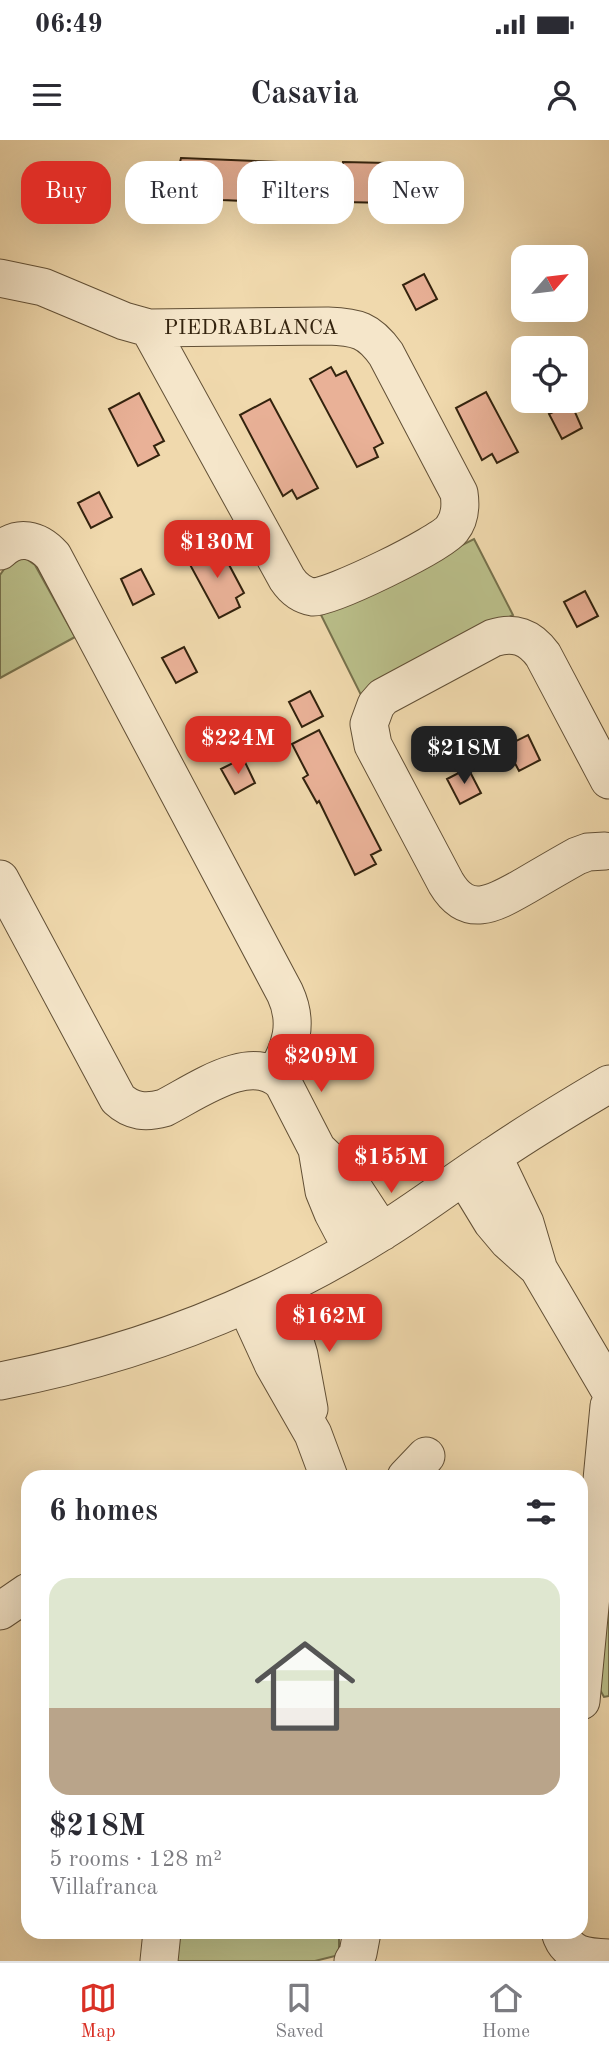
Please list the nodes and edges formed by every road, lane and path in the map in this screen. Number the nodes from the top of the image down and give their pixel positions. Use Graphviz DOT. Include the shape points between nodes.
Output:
graph roads {
  1 [pos="0,256"];
  2 [pos="0,278"];
  3 [pos="43,287"];
  4 [pos="149,328"];
  5 [pos="0,551"];
  6 [pos="609,780"];
  7 [pos="608,851"];
  8 [pos="0,879"];
  9 [pos="275,1075"];
  10 [pos="609,1084"];
  11 [pos="479,1166"];
  12 [pos="367,1241"];
  13 [pos="279,1289"];
  14 [pos="246,1305"];
  15 [pos="0,1381"];
  16 [pos="609,1390"];
  17 [pos="609,1406"];
  18 [pos="313,1434"];
  19 [pos="326,1470"];
  20 [pos="21,1597"];
  21 [pos="0,1611"];
  22 [pos="588,1627"];
  23 [pos="609,1709"];
  24 [pos="588,1720"];
  25 [pos="161,1939"];
  26 [pos="361,1939"];
  27 [pos="563,1939"];
  28 [pos="609,1958"];
  29 [pos="159,1961"];
  30 [pos="353,1961"];
  1 -- 3 [label="street, PIEDRABLANCA"];
  2 -- 3 [label="street, PIEDRABLANCA"];
  3 -- 4 [label="street, PIEDRABLANCA"];
  4 -- 4 [label="street, PIEDRABLANCA" via="341,326 365,332 386,354 459,493 460,512 452,530 437,542 336,592 312,597 297,591"];
  5 -- 9 [label="street" via="25,540 36,542 53,556 285,992 293,1030"];
  6 -- 7 [label="street" via="543,655 522,637 493,638 393,691 371,714 373,745 446,883 460,900 491,905 577,856"];
  8 -- 9 [label="street" via="113,1091 125,1105 153,1111 243,1070"];
  9 -- 12 [label="street" via="317,1149 324,1191"];
  10 -- 11 [label="street"];
  11 -- 12 [label="street"];
  11 -- 16 [label="street" via="492,1222 538,1268"];
  12 -- 13 [label="street"];
  13 -- 14 [label="street"];
  13 -- 18 [label="street" via="299,1354"];
  14 -- 15 [label="street" via="117,1353"];
  14 -- 18 [label="street"];
  17 -- 22 [label="street"];
  18 -- 19 [label="street"];
  20 -- 21 [label="street"];
  23 -- 24 [label="street"];
  25 -- 29 [label="street"];
  26 -- 30 [label="street"];
  27 -- 28 [label="street" via="583,1956"];
}
